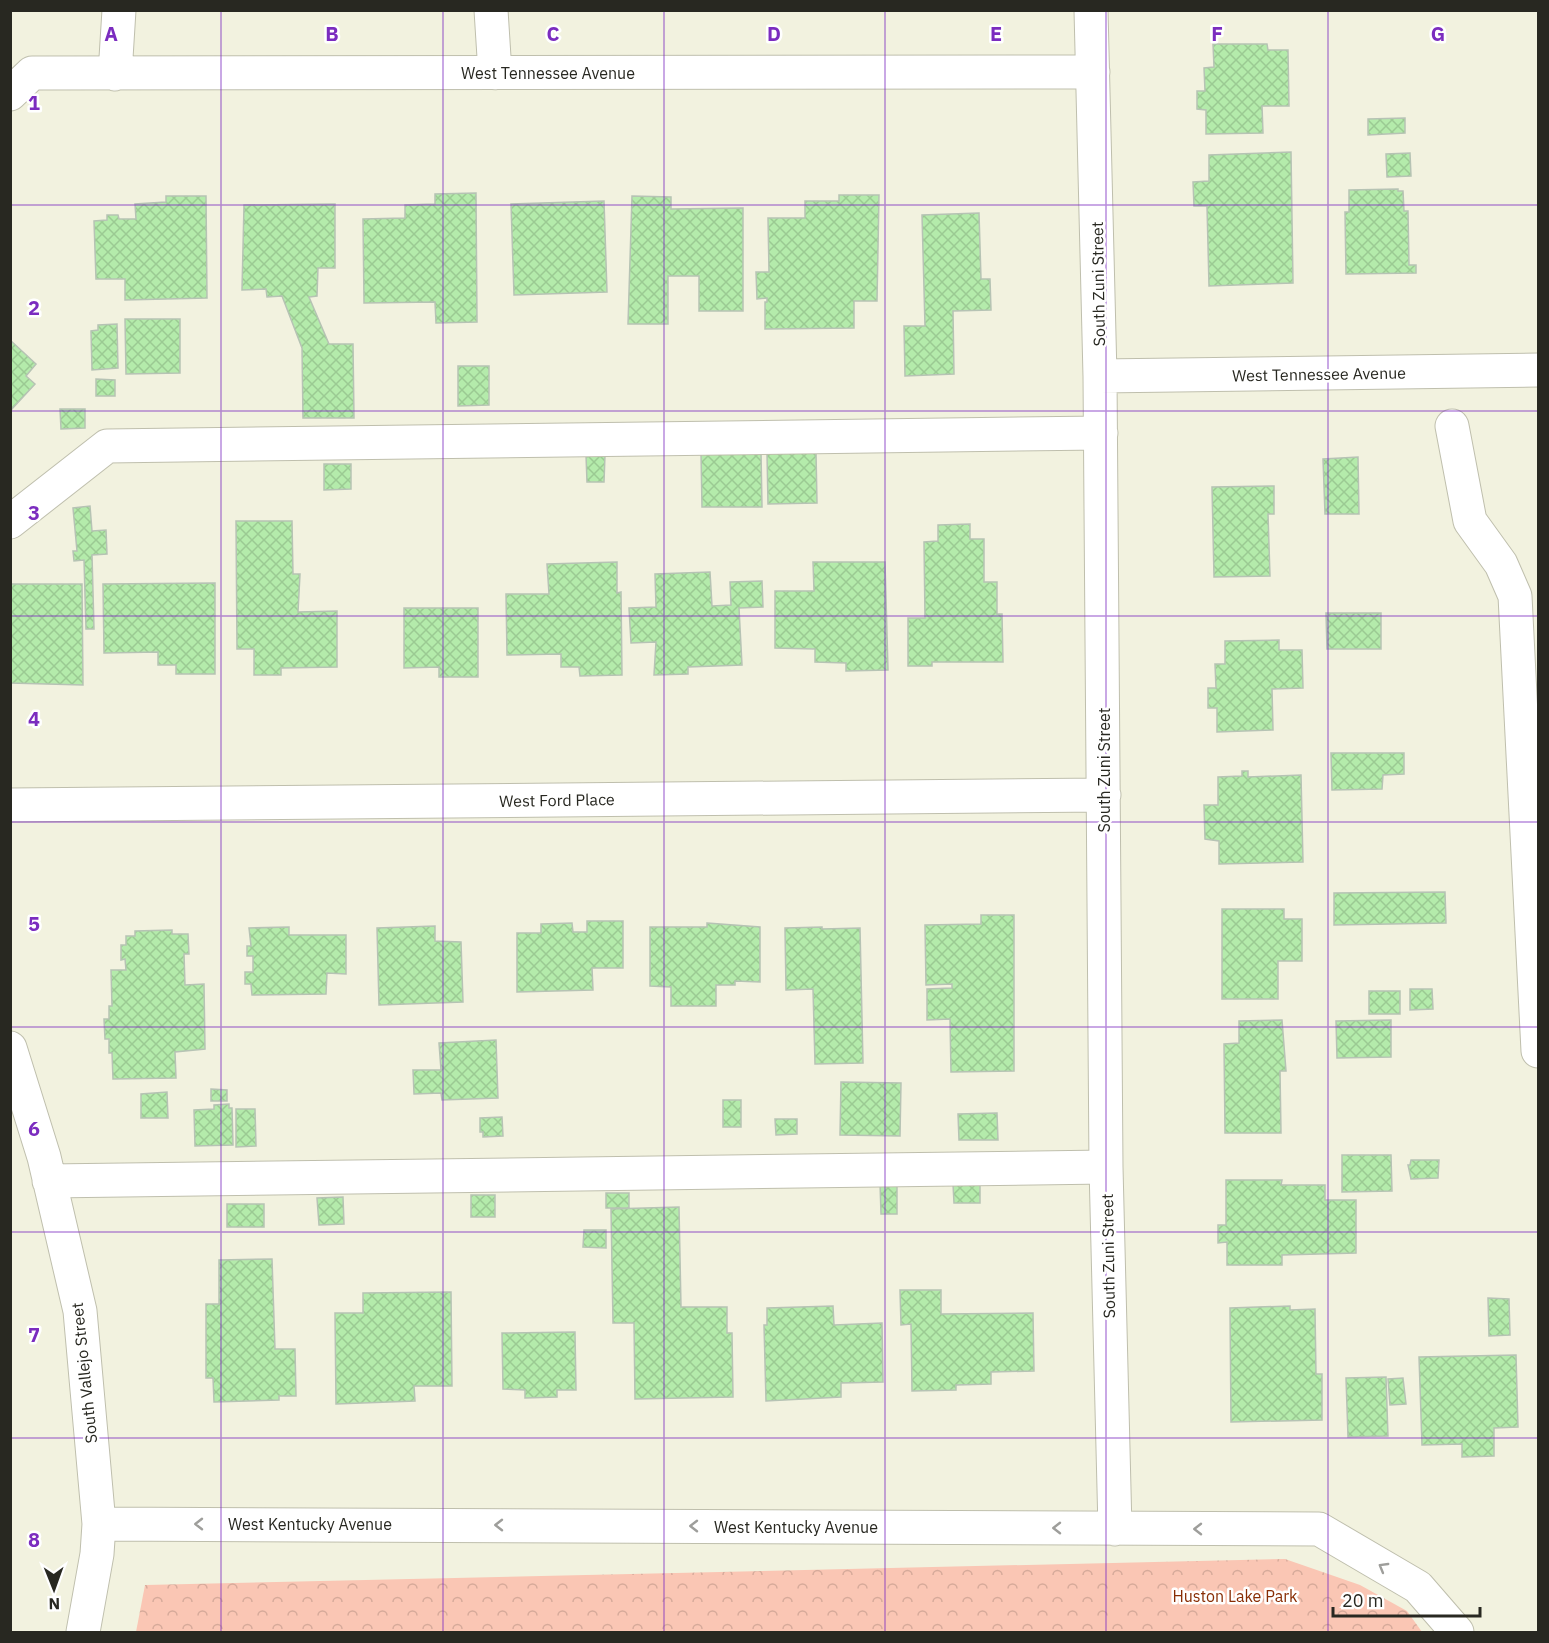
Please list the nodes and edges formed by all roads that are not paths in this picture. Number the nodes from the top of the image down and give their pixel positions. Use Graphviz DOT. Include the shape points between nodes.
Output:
graph roads {
  1 [pos="119,10"];
  2 [pos="491,10"];
  3 [pos="1091,10"];
  4 [pos="1093,72"];
  5 [pos="495,73"];
  6 [pos="115,74"];
  7 [pos="10,94"];
  8 [pos="1539,370"];
  9 [pos="1100,376"];
  10 [pos="1452,426"];
  11 [pos="1101,434"];
  12 [pos="10,522"];
  13 [pos="1104,795"];
  14 [pos="10,805"];
  15 [pos="10,1048"];
  16 [pos="1539,1051"];
  17 [pos="1106,1167"];
  18 [pos="49,1181"];
  19 [pos="99,1524"];
  20 [pos="1115,1529"];
  21 [pos="83,1632"];
  22 [pos="1457,1632"];
  1 -- 6 [label="street"];
  2 -- 5 [label="street"];
  3 -- 4 [label="street, South Zuni Street"];
  4 -- 5 [label="street, West Tennessee Avenue"];
  4 -- 9 [label="street, South Zuni Street"];
  5 -- 6 [label="street, West Tennessee Avenue"];
  6 -- 7 [label="street, West Tennessee Avenue" via="32,73"];
  8 -- 9 [label="street, West Tennessee Avenue"];
  9 -- 11 [label="street, South Zuni Street"];
  10 -- 16 [label="street" via="1470,521 1500,564 1515,596"];
  11 -- 12 [label="street" via="107,446"];
  11 -- 13 [label="street, South Zuni Street"];
  13 -- 14 [label="street, West Ford Place"];
  13 -- 17 [label="street, South Zuni Street"];
  15 -- 18 [label="street, South Vallejo Street"];
  17 -- 18 [label="street"];
  17 -- 20 [label="street, South Zuni Street"];
  18 -- 19 [label="street, South Vallejo Street" via="80,1311"];
  20 -- 19 [label="street, West Kentucky Avenue, one-way"];
  19 -- 21 [label="street, South Vallejo Street"];
  22 -- 20 [label="street, West Kentucky Avenue, one-way" via="1418,1587 1319,1529"];
}
